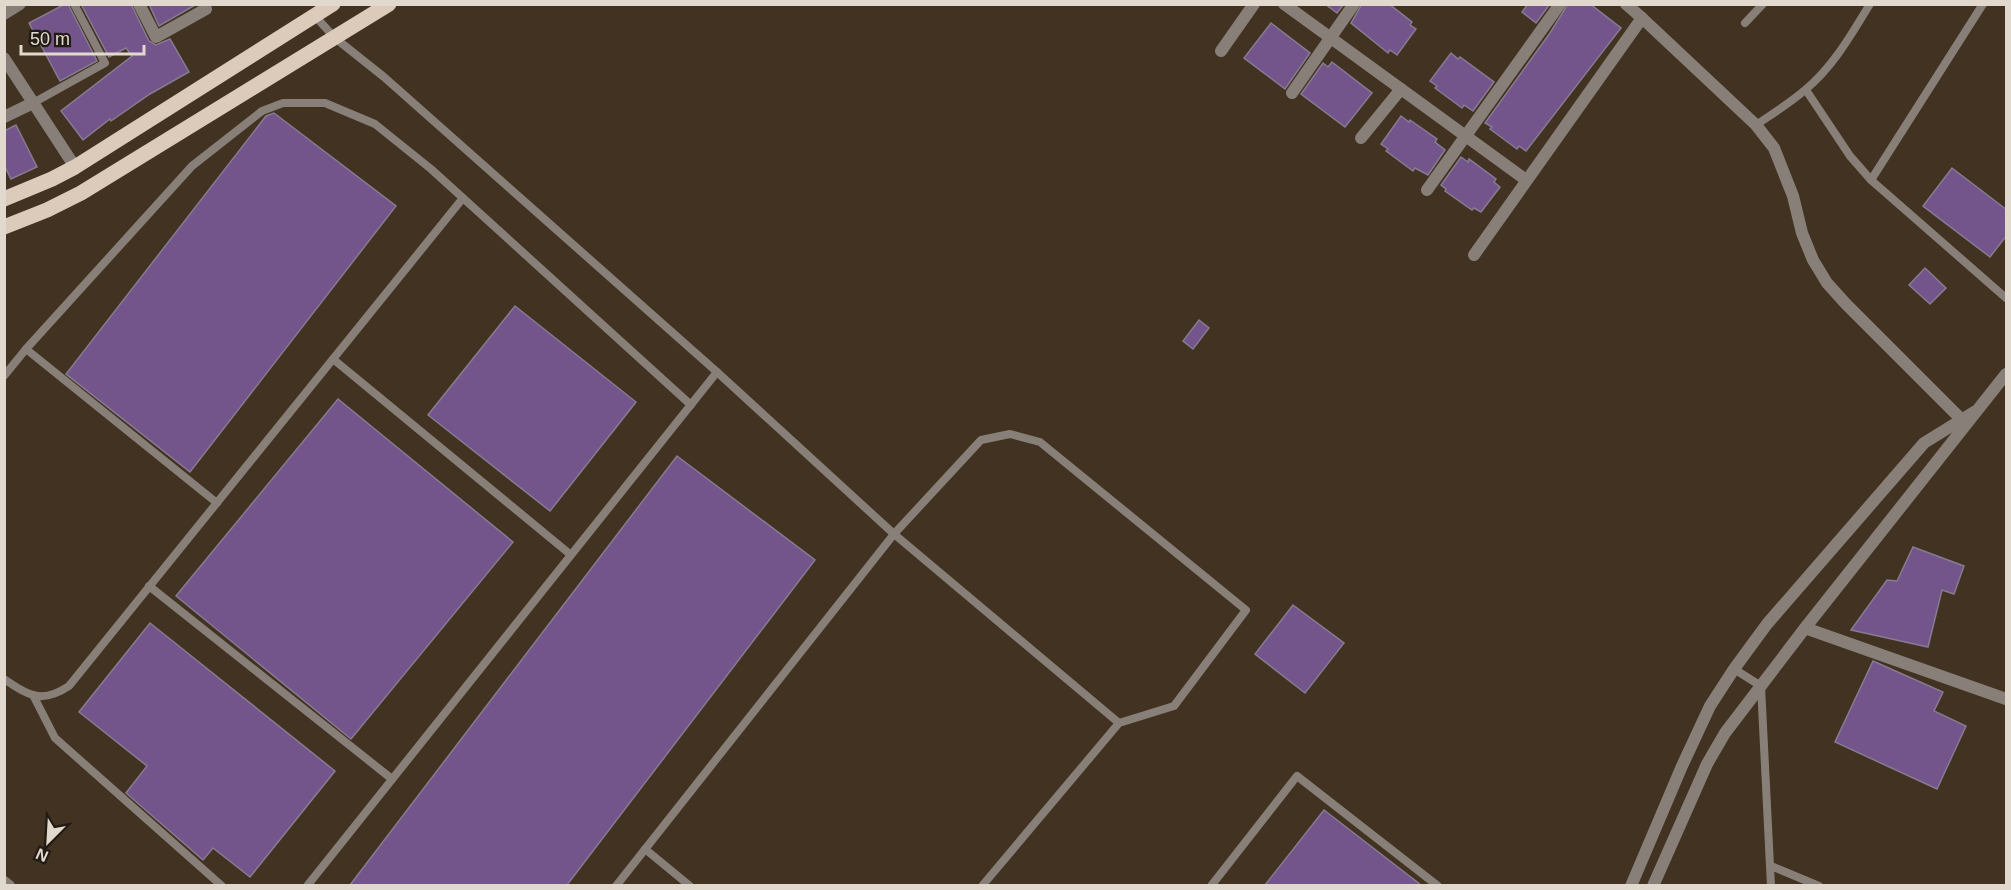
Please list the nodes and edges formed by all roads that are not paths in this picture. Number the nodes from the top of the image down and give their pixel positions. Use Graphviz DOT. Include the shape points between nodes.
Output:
graph roads {
  1 [pos="20,4"];
  2 [pos="74,4"];
  3 [pos="139,4"];
  4 [pos="333,4"];
  5 [pos="389,4"];
  6 [pos="1254,4"];
  7 [pos="1284,4"];
  8 [pos="1354,4"];
  9 [pos="1560,4"];
  10 [pos="1626,4"];
  11 [pos="1763,4"];
  12 [pos="1870,4"];
  13 [pos="1983,4"];
  14 [pos="208,6"];
  15 [pos="4,14"];
  16 [pos="315,16"];
  17 [pos="1642,18"];
  18 [pos="1745,23"];
  19 [pos="335,38"];
  20 [pos="1330,38"];
  21 [pos="1221,51"];
  22 [pos="4,58"];
  23 [pos="1401,89"];
  24 [pos="1806,90"];
  25 [pos="1292,93"];
  26 [pos="33,103"];
  27 [pos="4,117"];
  28 [pos="1756,125"];
  29 [pos="1464,135"];
  30 [pos="1361,138"];
  31 [pos="75,167"];
  32 [pos="1526,180"];
  33 [pos="1871,180"];
  34 [pos="1427,190"];
  35 [pos="463,198"];
  36 [pos="4,199"];
  37 [pos="4,227"];
  38 [pos="1474,255"];
  39 [pos="2007,298"];
  40 [pos="26,349"];
  41 [pos="333,359"];
  42 [pos="717,372"];
  43 [pos="2007,374"];
  44 [pos="4,376"];
  45 [pos="692,405"];
  46 [pos="1963,422"];
  47 [pos="217,503"];
  48 [pos="894,534"];
  49 [pos="572,555"];
  50 [pos="149,586"];
  51 [pos="1805,628"];
  52 [pos="1734,669"];
  53 [pos="4,679"];
  54 [pos="1761,686"];
  55 [pos="33,695"];
  56 [pos="2007,699"];
  57 [pos="1119,723"];
  58 [pos="392,779"];
  59 [pos="645,849"];
  60 [pos="1771,866"];
  61 [pos="4,882"];
  62 [pos="9,885"];
  63 [pos="222,885"];
  64 [pos="307,885"];
  65 [pos="616,885"];
  66 [pos="690,885"];
  67 [pos="982,885"];
  68 [pos="1211,885"];
  69 [pos="1438,885"];
  70 [pos="1630,885"];
  71 [pos="1653,885"];
  72 [pos="1771,885"];
  73 [pos="1819,885"];
  1 -- 15 [label="street"];
  2 -- 26 [label="lane" via="105,63"];
  3 -- 14 [label="street" via="156,37"];
  4 -- 16 [label="main road"];
  5 -- 19 [label="main road"];
  6 -- 21 [label="street"];
  7 -- 20 [label="street"];
  8 -- 20 [label="street"];
  9 -- 29 [label="street"];
  10 -- 17 [label="street"];
  11 -- 18 [label="lane"];
  12 -- 24 [label="lane" via="1845,45"];
  13 -- 33 [label="lane"];
  16 -- 19 [label="lane"];
  16 -- 31 [label="main road"];
  17 -- 28 [label="street"];
  17 -- 32 [label="street"];
  19 -- 37 [label="main road" via="81,193"];
  19 -- 42 [label="lane"];
  20 -- 23 [label="street"];
  20 -- 25 [label="street"];
  22 -- 26 [label="street"];
  23 -- 29 [label="street"];
  23 -- 30 [label="street"];
  24 -- 28 [label="lane"];
  24 -- 33 [label="lane"];
  26 -- 27 [label="street"];
  26 -- 31 [label="street"];
  28 -- 46 [label="street" via="1774,148 1812,260 1827,283"];
  29 -- 32 [label="street"];
  29 -- 34 [label="street"];
  31 -- 36 [label="main road"];
  32 -- 38 [label="street"];
  33 -- 39 [label="lane"];
  35 -- 40 [label="lane" via="375,124 325,103 283,103 262,111 192,166"];
  35 -- 41 [label="lane"];
  35 -- 45 [label="lane"];
  40 -- 44 [label="lane"];
  40 -- 47 [label="lane"];
  41 -- 47 [label="lane"];
  41 -- 49 [label="lane"];
  42 -- 45 [label="lane"];
  42 -- 48 [label="lane"];
  43 -- 46 [label="street"];
  45 -- 49 [label="lane"];
  46 -- 51 [label="street"];
  46 -- 52 [label="street" via="1923,443 1775,615"];
  47 -- 50 [label="lane"];
  48 -- 57 [label="lane"];
  48 -- 57 [label="lane" via="981,440 1011,434 1040,442 1246,610 1174,706"];
  48 -- 59 [label="lane"];
  49 -- 58 [label="lane"];
  50 -- 55 [label="lane" via="69,686 56,694"];
  50 -- 58 [label="lane"];
  51 -- 54 [label="street"];
  51 -- 56 [label="street"];
  52 -- 54 [label="lane"];
  52 -- 70 [label="street" via="1706,716"];
  53 -- 55 [label="lane"];
  54 -- 60 [label="lane"];
  54 -- 71 [label="street" via="1707,764"];
  55 -- 63 [label="lane" via="55,738"];
  57 -- 67 [label="lane"];
  58 -- 64 [label="lane"];
  59 -- 65 [label="lane"];
  59 -- 66 [label="lane"];
  60 -- 72 [label="lane"];
  60 -- 73 [label="lane"];
  61 -- 62 [label="street"];
  68 -- 69 [label="lane" via="1297,776"];
}
